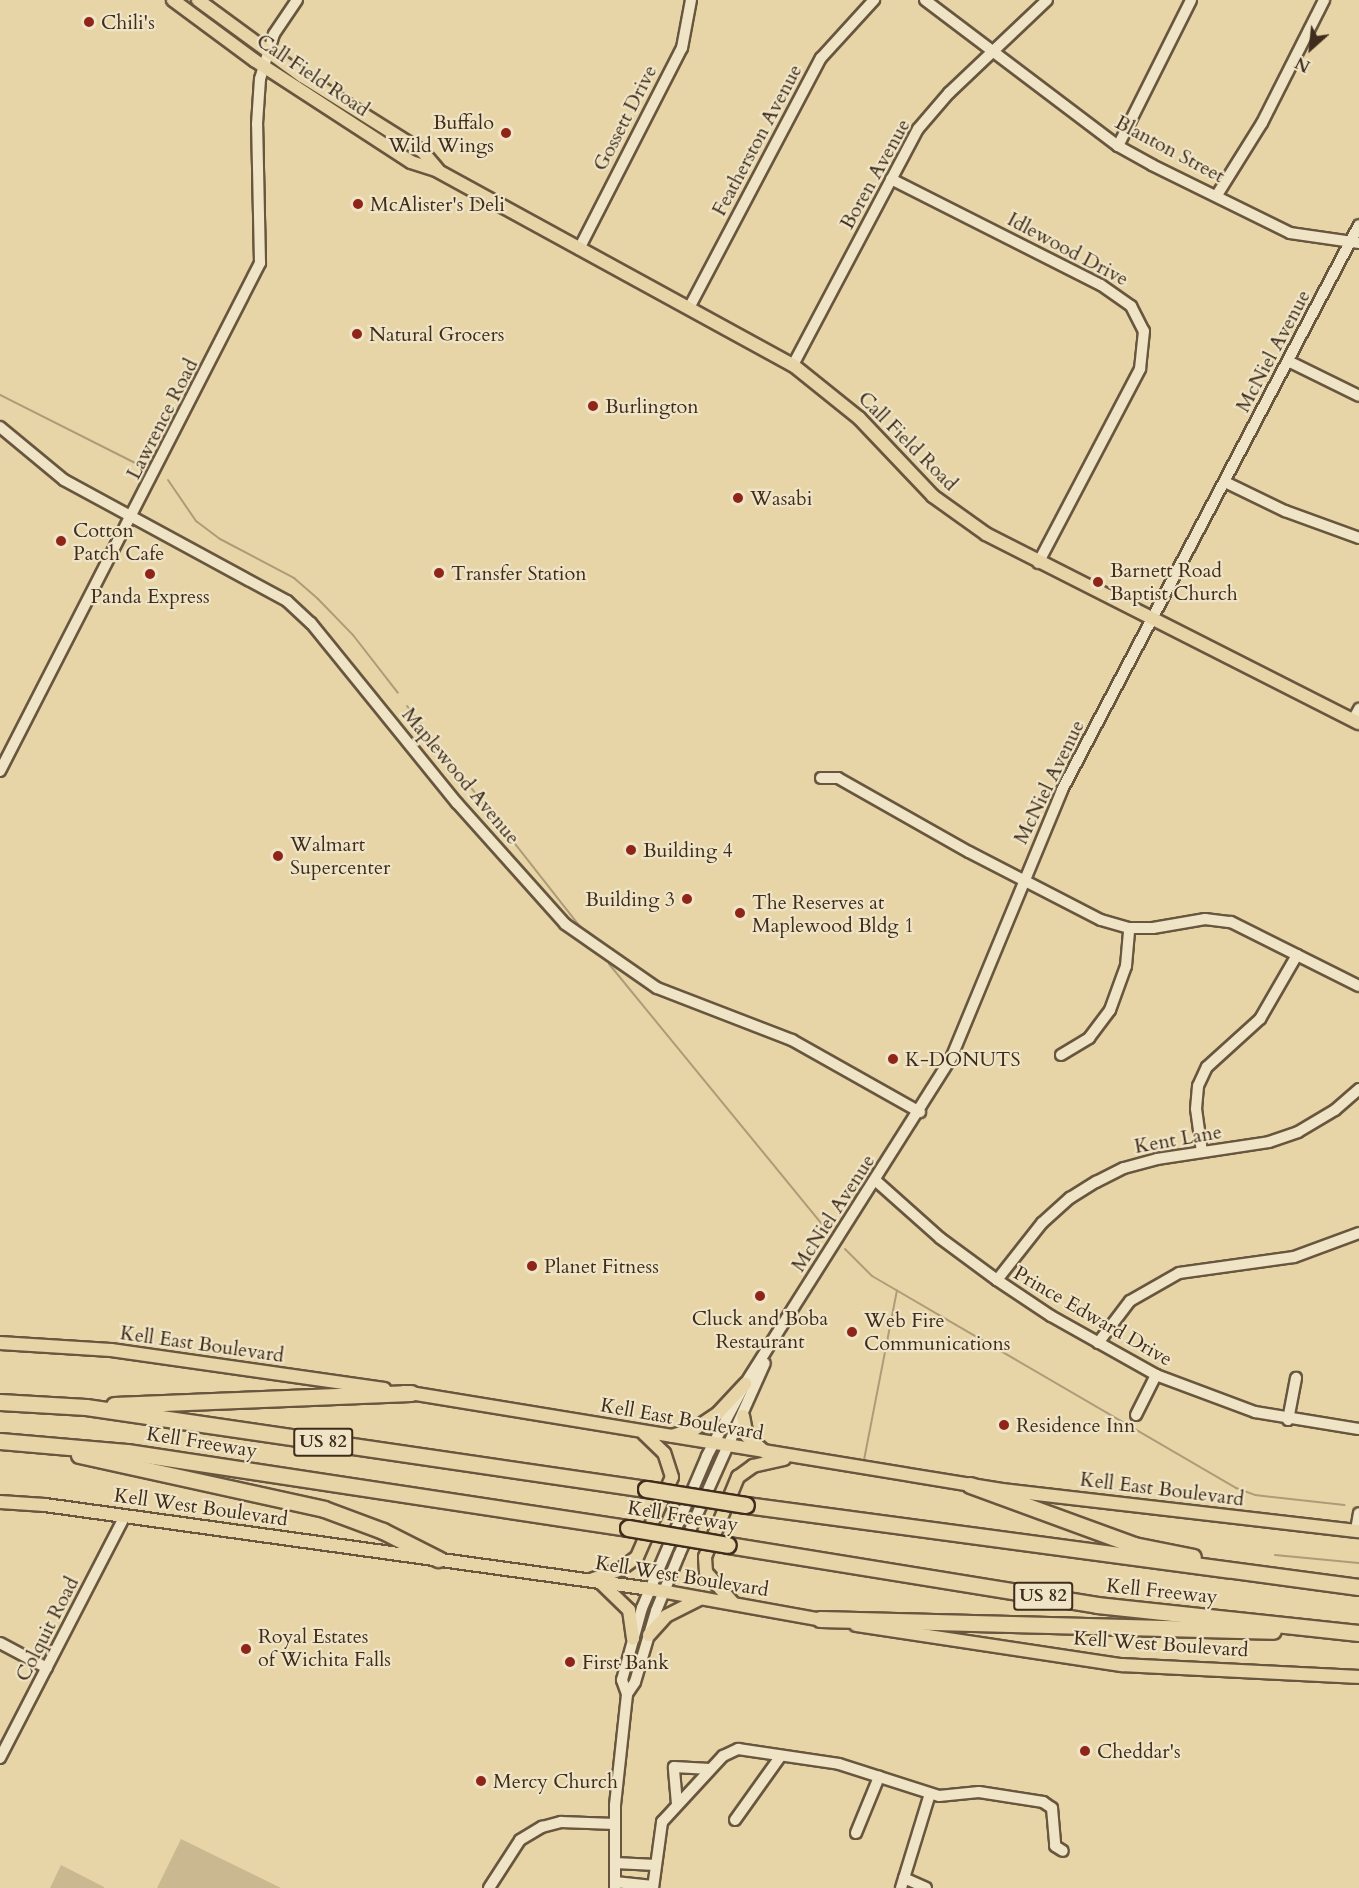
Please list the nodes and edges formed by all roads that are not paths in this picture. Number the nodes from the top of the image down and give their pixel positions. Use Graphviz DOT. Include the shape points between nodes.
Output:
graph roads {
  1 [pos="173,0"];
  2 [pos="198,0"];
  3 [pos="297,0"];
  4 [pos="691,0"];
  5 [pos="874,0"];
  6 [pos="926,0"];
  7 [pos="1047,0"];
  8 [pos="1191,0"];
  9 [pos="1324,0"];
  10 [pos="994,52"];
  11 [pos="265,59"];
  12 [pos="1118,146"];
  13 [pos="891,179"];
  14 [pos="1217,195"];
  15 [pos="1359,225"];
  16 [pos="1355,241"];
  17 [pos="579,249"];
  18 [pos="689,308"];
  19 [pos="1288,361"];
  20 [pos="793,365"];
  21 [pos="1359,396"];
  22 [pos="0,427"];
  23 [pos="1225,482"];
  24 [pos="130,519"];
  25 [pos="1359,538"];
  26 [pos="1038,563"];
  27 [pos="1154,620"];
  28 [pos="1357,717"];
  29 [pos="0,771"];
  30 [pos="821,778"];
  31 [pos="1023,880"];
  32 [pos="1130,928"];
  33 [pos="1298,955"];
  34 [pos="1359,986"];
  35 [pos="1062,1055"];
  36 [pos="1359,1089"];
  37 [pos="920,1112"];
  38 [pos="1202,1152"];
  39 [pos="875,1180"];
  40 [pos="1359,1233"];
  41 [pos="997,1280"];
  42 [pos="0,1343"];
  43 [pos="1098,1344"];
  44 [pos="769,1352"];
  45 [pos="1156,1375"];
  46 [pos="1296,1378"];
  47 [pos="745,1384"];
  48 [pos="411,1393"];
  49 [pos="0,1402"];
  50 [pos="86,1407"];
  51 [pos="1136,1415"];
  52 [pos="743,1416"];
  53 [pos="1288,1420"];
  54 [pos="1359,1429"];
  55 [pos="640,1432"];
  56 [pos="669,1437"];
  57 [pos="0,1441"];
  58 [pos="39,1444"];
  59 [pos="713,1444"];
  60 [pos="729,1447"];
  61 [pos="772,1454"];
  62 [pos="794,1457"];
  63 [pos="970,1485"];
  64 [pos="0,1502"];
  65 [pos="1359,1514"];
  66 [pos="125,1516"];
  67 [pos="1358,1530"];
  68 [pos="438,1559"];
  69 [pos="595,1581"];
  70 [pos="1304,1582"];
  71 [pos="1359,1587"];
  72 [pos="650,1589"];
  73 [pos="664,1591"];
  74 [pos="702,1598"];
  75 [pos="734,1603"];
  76 [pos="820,1619"];
  77 [pos="1329,1629"];
  78 [pos="1359,1633"];
  79 [pos="649,1635"];
  80 [pos="633,1639"];
  81 [pos="0,1643"];
  82 [pos="47,1668"];
  83 [pos="1359,1677"];
  84 [pos="627,1695"];
  85 [pos="780,1757"];
  86 [pos="0,1758"];
  87 [pos="710,1769"];
  88 [pos="879,1777"];
  89 [pos="930,1794"];
  90 [pos="676,1804"];
  91 [pos="735,1820"];
  92 [pos="615,1824"];
  93 [pos="856,1833"];
  94 [pos="1063,1851"];
  95 [pos="615,1863"];
  96 [pos="656,1865"];
  97 [pos="903,1883"];
  98 [pos="615,1885"];
  99 [pos="653,1887"];
  100 [pos="489,1888"];
  101 [pos="926,1888"];
  1 -- 11 [label="main road, Call Field Road"];
  2 -- 11 [label="main road, Call Field Road"];
  3 -- 11 [label="street"];
  4 -- 17 [label="street, Gossett Drive" via="682,48"];
  5 -- 18 [label="street, Featherston Avenue" via="821,58"];
  6 -- 10 [label="street, Blanton Street"];
  7 -- 10 [label="street, Boren Avenue"];
  8 -- 12 [label="street"];
  9 -- 14 [label="street" via="1262,123"];
  10 -- 12 [label="street, Blanton Street"];
  10 -- 13 [label="street, Boren Avenue" via="935,108 913,136"];
  11 -- 17 [label="main road, Call Field Road" via="411,162 438,171"];
  11 -- 24 [label="street, Lawrence Road" via="257,124 260,263"];
  12 -- 14 [label="street, Blanton Street"];
  13 -- 20 [label="street, Boren Avenue"];
  13 -- 26 [label="street, Idlewood Drive" via="1101,285 1131,306 1144,330 1140,369"];
  14 -- 16 [label="street, Blanton Street" via="1290,233"];
  15 -- 16 [label="street, McNiel Avenue"];
  16 -- 19 [label="street, McNiel Avenue"];
  17 -- 18 [label="main road, Call Field Road"];
  18 -- 20 [label="main road, Call Field Road"];
  19 -- 21 [label="street"];
  19 -- 23 [label="street, McNiel Avenue"];
  20 -- 26 [label="main road, Call Field Road" via="859,418 956,514"];
  22 -- 24 [label="street, Maplewood Avenue" via="64,480"];
  23 -- 25 [label="street" via="1285,511"];
  23 -- 27 [label="street, McNiel Avenue"];
  24 -- 29 [label="street, Lawrence Road"];
  24 -- 37 [label="street, Maplewood Avenue" via="287,601 311,623 457,803 565,924 657,988 792,1040"];
  26 -- 27 [label="main road, Call Field Road"];
  27 -- 28 [label="main road, Call Field Road"];
  27 -- 31 [label="street, McNiel Avenue" via="1062,790"];
  30 -- 31 [label="street" via="838,778"];
  31 -- 32 [label="street" via="1101,920"];
  31 -- 37 [label="street, McNiel Avenue" via="962,1036"];
  32 -- 33 [label="street" via="1222,920"];
  32 -- 35 [label="street" via="1126,966 1110,1011 1089,1038"];
  33 -- 34 [label="street"];
  33 -- 38 [label="street" via="1260,1019 1207,1067 1198,1086 1196,1108"];
  36 -- 38 [label="street, Kent Lane" via="1335,1110 1298,1132 1269,1142"];
  37 -- 39 [label="street, McNiel Avenue"];
  38 -- 41 [label="street, Kent Lane" via="1124,1168 1078,1193 1042,1223"];
  39 -- 41 [label="street, Prince Edward Drive" via="940,1238"];
  39 -- 44 [label="street, McNiel Avenue"];
  40 -- 43 [label="street" via="1294,1257 1179,1273 1130,1301"];
  41 -- 43 [label="street, Prince Edward Drive"];
  42 -- 48 [label="main road, Kell East Boulevard" via="111,1350"];
  43 -- 45 [label="street, Prince Edward Drive"];
  44 -- 47 [label="street, McNiel Avenue"];
  44 -- 52 [label="street, McNiel Avenue"];
  45 -- 51 [label="street"];
  45 -- 53 [label="street, Prince Edward Drive" via="1213,1399"];
  46 -- 53 [label="street"];
  47 -- 56 [label="main road" via="718,1413 696,1428"];
  47 -- 59 [label="street, McNiel Avenue"];
  48 -- 50 [label="highway"];
  48 -- 55 [label="main road, Kell East Boulevard"];
  49 -- 50 [label="highway, Kell Freeway / US 82"];
  50 -- 70 [label="highway, Kell Freeway / US 82, bridge" via="746,1505"];
  52 -- 60 [label="street, McNiel Avenue"];
  52 -- 61 [label="main road" via="747,1436 762,1451"];
  53 -- 54 [label="street, Prince Edward Drive"];
  55 -- 56 [label="main road, Kell East Boulevard"];
  55 -- 69 [label="main road" via="664,1453 672,1477 637,1557"];
  56 -- 59 [label="main road, Kell East Boulevard"];
  57 -- 58 [label="highway, Kell Freeway / US 82"];
  58 -- 68 [label="highway" via="324,1509 383,1531"];
  58 -- 77 [label="highway, Kell Freeway / US 82, bridge" via="127,1452 628,1528 1097,1605"];
  59 -- 60 [label="main road, Kell East Boulevard"];
  59 -- 72 [label="street, McNiel Avenue"];
  60 -- 61 [label="main road, Kell East Boulevard"];
  60 -- 73 [label="street, McNiel Avenue"];
  61 -- 62 [label="main road, Kell East Boulevard"];
  62 -- 63 [label="main road, Kell East Boulevard"];
  62 -- 75 [label="main road" via="753,1466 738,1477 730,1491 705,1557 706,1572"];
  63 -- 67 [label="main road, Kell East Boulevard"];
  63 -- 70 [label="highway" via="1134,1545"];
  64 -- 66 [label="main road, Kell West Boulevard"];
  65 -- 67 [label="street"];
  66 -- 68 [label="main road, Kell West Boulevard"];
  66 -- 82 [label="street, Colquit Road"];
  68 -- 69 [label="main road, Kell West Boulevard"];
  69 -- 72 [label="main road, Kell West Boulevard"];
  69 -- 80 [label="main road" via="621,1598 629,1610"];
  70 -- 71 [label="highway, Kell Freeway / US 82"];
  72 -- 73 [label="main road, Kell West Boulevard"];
  72 -- 80 [label="street, McNiel Avenue"];
  73 -- 74 [label="main road, Kell West Boulevard"];
  73 -- 79 [label="street, McNiel Avenue"];
  74 -- 75 [label="main road, Kell West Boulevard"];
  74 -- 79 [label="main road" via="674,1610"];
  75 -- 76 [label="main road, Kell West Boulevard"];
  76 -- 77 [label="highway" via="1249,1632"];
  76 -- 83 [label="main road, Kell West Boulevard" via="1122,1665"];
  77 -- 78 [label="highway, Kell Freeway / US 82"];
  79 -- 84 [label="street, McNiel Avenue" via="635,1682"];
  80 -- 84 [label="street, McNiel Avenue" via="622,1680"];
  81 -- 82 [label="street"];
  82 -- 86 [label="street, Colquit Road"];
  84 -- 92 [label="street, McNiel Avenue"];
  85 -- 87 [label="street" via="738,1749 723,1756"];
  85 -- 88 [label="street" via="838,1764"];
  85 -- 91 [label="street"];
  87 -- 90 [label="street"];
  87 -- 90 [label="street" via="674,1767"];
  88 -- 89 [label="street"];
  88 -- 93 [label="street"];
  89 -- 94 [label="street" via="979,1792 1042,1802 1052,1808 1056,1845"];
  89 -- 97 [label="street"];
  90 -- 96 [label="street" via="659,1829"];
  92 -- 95 [label="street, McNiel Avenue"];
  92 -- 100 [label="street" via="561,1822 542,1827 520,1840"];
  95 -- 96 [label="street"];
  95 -- 98 [label="street, McNiel Avenue"];
  96 -- 99 [label="street"];
  97 -- 101 [label="street"];
  98 -- 99 [label="street"];
}
